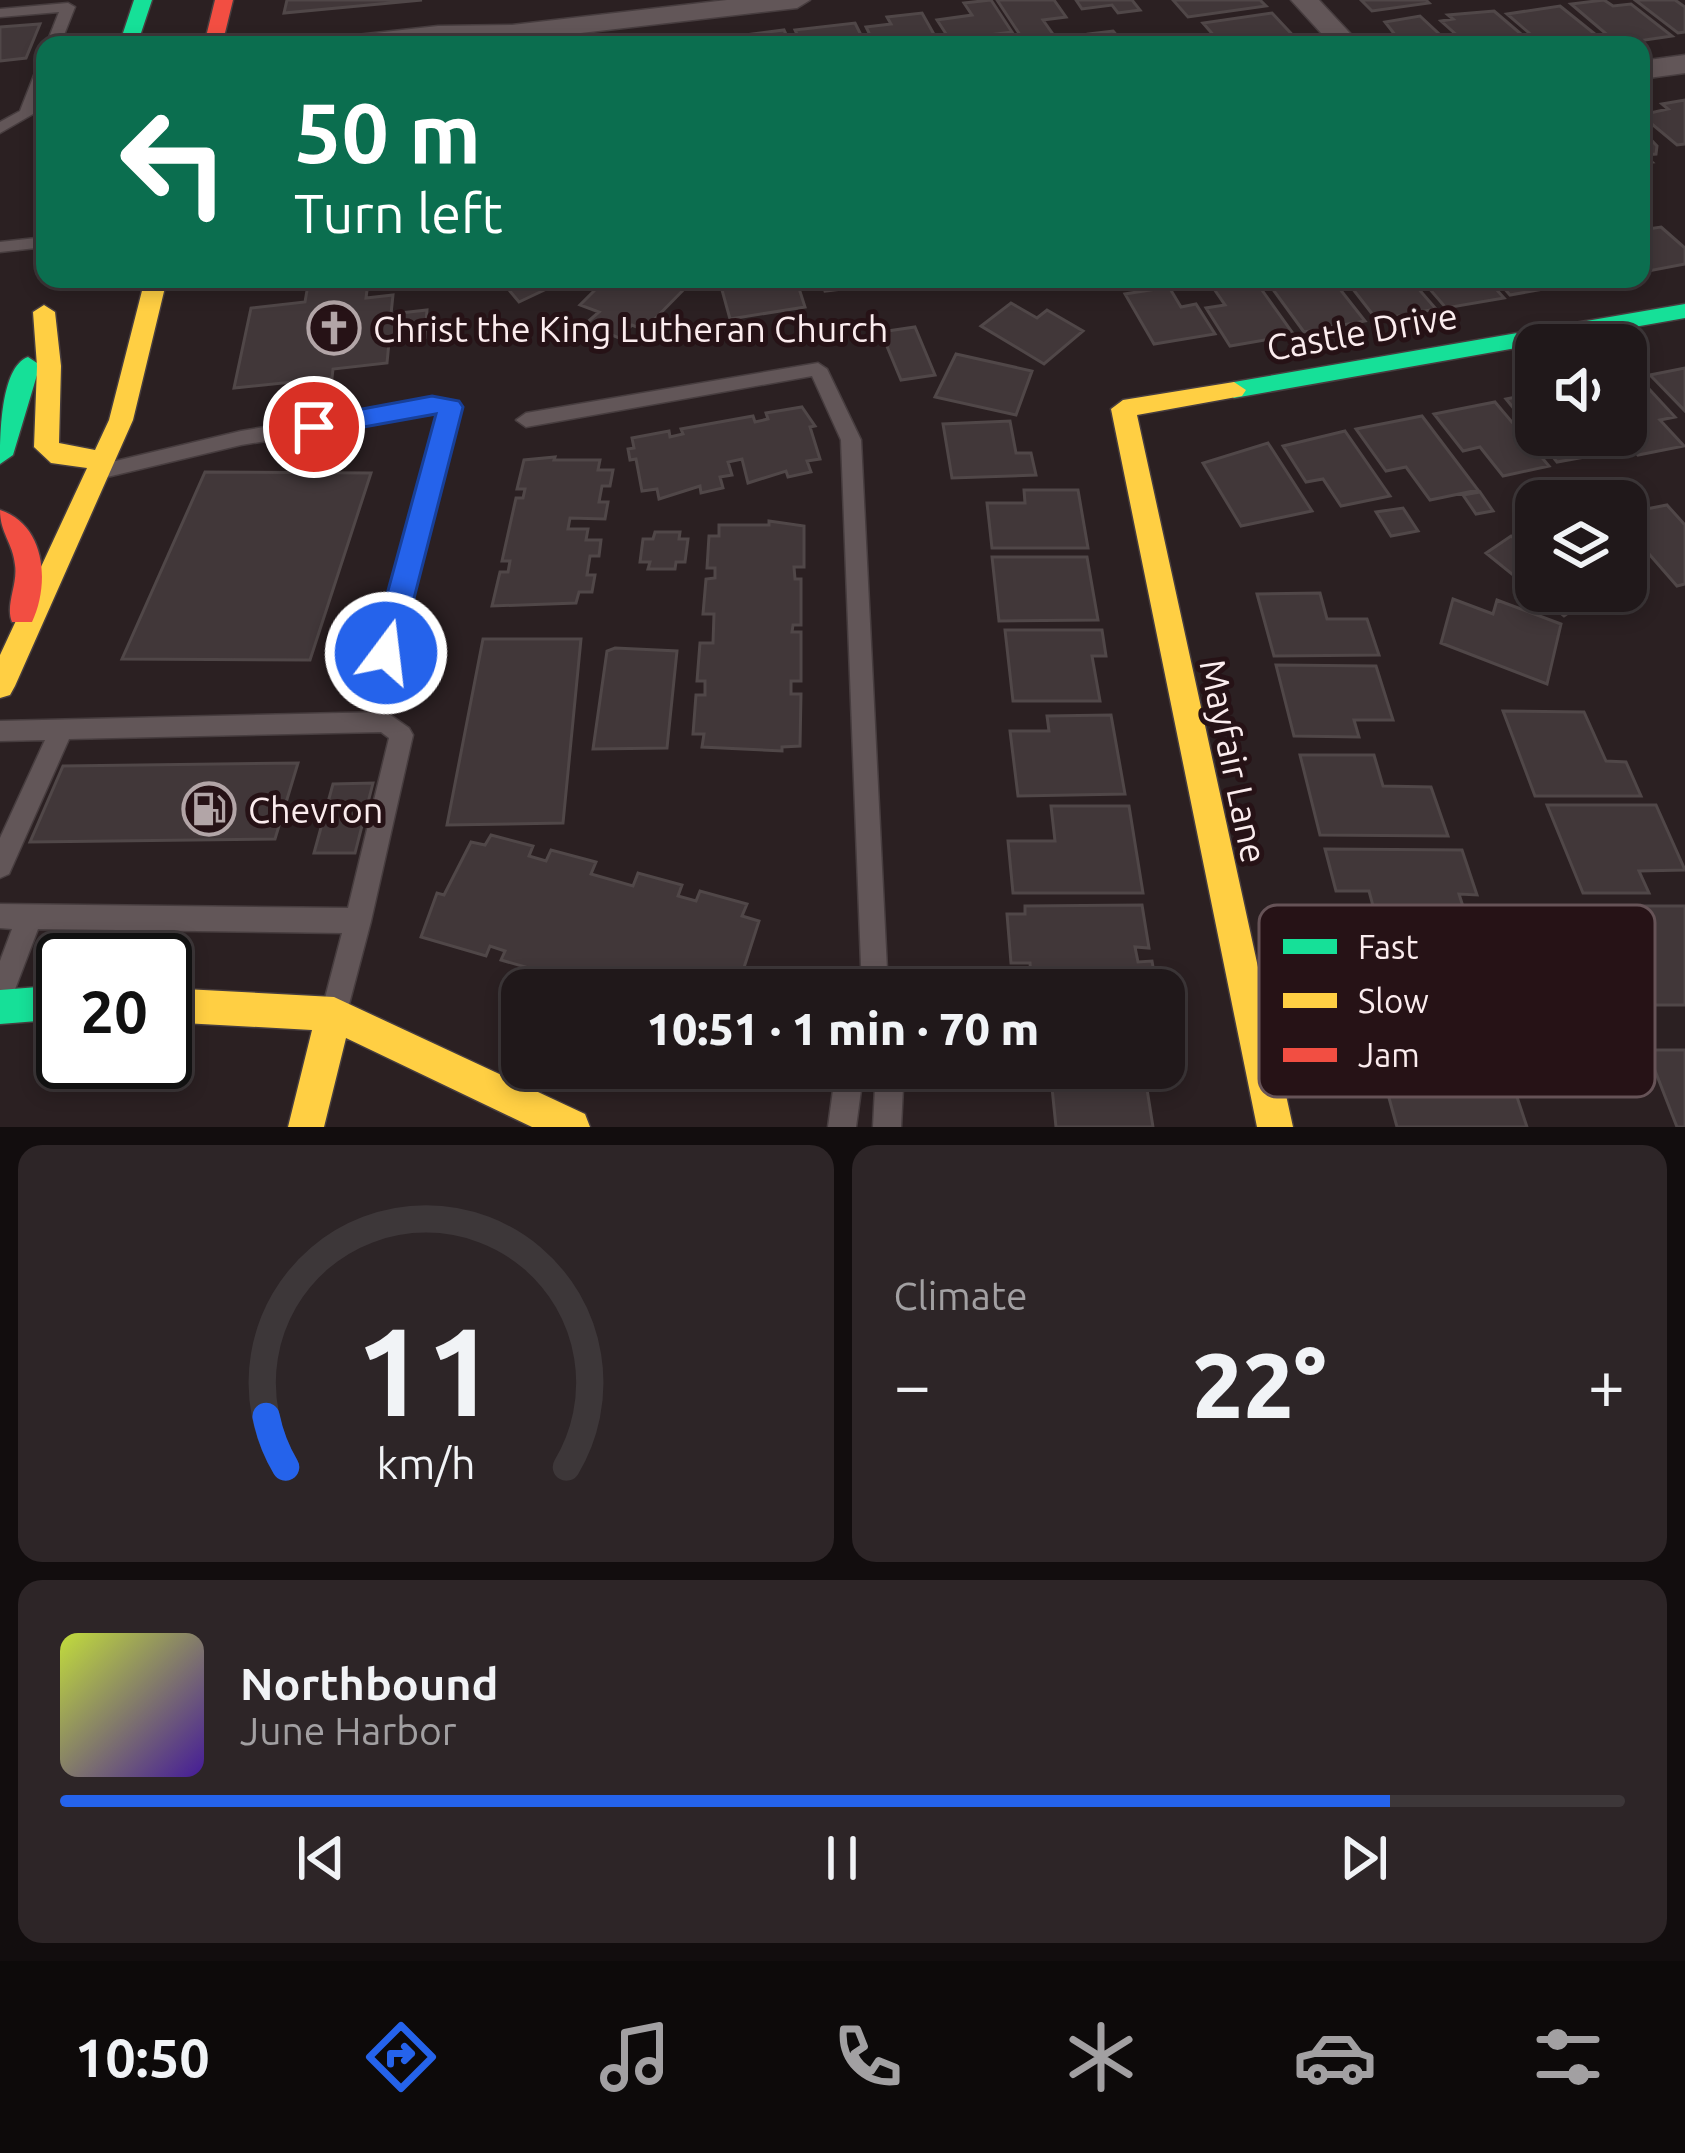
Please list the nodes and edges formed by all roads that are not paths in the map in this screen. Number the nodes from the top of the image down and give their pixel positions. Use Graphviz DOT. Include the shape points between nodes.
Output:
graph roads {
  1 [pos="143,0"];
  2 [pos="224,0"];
  3 [pos="797,0"];
  4 [pos="1304,0"];
  5 [pos="2,12"];
  6 [pos="512,33"];
  7 [pos="57,36"];
  8 [pos="131,36"];
  9 [pos="215,36"];
  10 [pos="420,36"];
  11 [pos="500,36"];
  12 [pos="1338,36"];
  13 [pos="1685,64"];
  14 [pos="1650,69"];
  15 [pos="36,88"];
  16 [pos="0,128"];
  17 [pos="36,243"];
  18 [pos="0,247"];
  19 [pos="51,288"];
  20 [pos="133,288"];
  21 [pos="154,288"];
  22 [pos="1685,311"];
  23 [pos="44,312"];
  24 [pos="134,370"];
  25 [pos="1123,409"];
  26 [pos="526,420"];
  27 [pos="0,455"];
  28 [pos="100,466"];
  29 [pos="0,520"];
  30 [pos="386,653"];
  31 [pos="1,685"];
  32 [pos="62,729"];
  33 [pos="0,731"];
  34 [pos="0,866"];
  35 [pos="0,916"];
  36 [pos="30,916"];
  37 [pos="358,921"];
  38 [pos="874,969"];
  39 [pos="0,997"];
  40 [pos="36,1004"];
  41 [pos="192,1006"];
  42 [pos="0,1007"];
  43 [pos="334,1014"];
  44 [pos="1259,1051"];
  45 [pos="847,1089"];
  46 [pos="889,1089"];
  47 [pos="1269,1097"];
  48 [pos="306,1127"];
  49 [pos="572,1127"];
  50 [pos="842,1127"];
  51 [pos="887,1127"];
  52 [pos="1275,1127"];
  1 -- 8 [label="street"];
  2 -- 9 [label="street"];
  3 -- 6 [label="street"];
  4 -- 12 [label="street"];
  5 -- 7 [label="lane" via="68,7"];
  6 -- 10 [label="street"];
  6 -- 11 [label="street"];
  13 -- 14 [label="street"];
  15 -- 16 [label="lane" via="26,114"];
  17 -- 18 [label="lane"];
  19 -- 23 [label="street"];
  20 -- 24 [label="street"];
  21 -- 24 [label="street"];
  22 -- 25 [label="street, Castle Drive"];
  23 -- 27 [label="street"];
  23 -- 28 [label="street" via="46,447"];
  24 -- 28 [label="street"];
  25 -- 44 [label="street, Mayfair Lane"];
  26 -- 38 [label="lane" via="818,369 851,440"];
  28 -- 30 [label="lane" via="451,407"];
  28 -- 31 [label="street"];
  29 -- 31 [label="street" via="25,542 34,574"];
  32 -- 33 [label="lane"];
  32 -- 34 [label="lane"];
  32 -- 37 [label="lane" via="386,722 401,735"];
  35 -- 36 [label="lane"];
  36 -- 37 [label="lane"];
  36 -- 39 [label="lane"];
  37 -- 43 [label="lane"];
  40 -- 42 [label="street"];
  41 -- 43 [label="street"];
  43 -- 48 [label="street"];
  43 -- 49 [label="street"];
  45 -- 50 [label="lane"];
  46 -- 51 [label="lane"];
  47 -- 52 [label="street, Mayfair Lane"];
}
